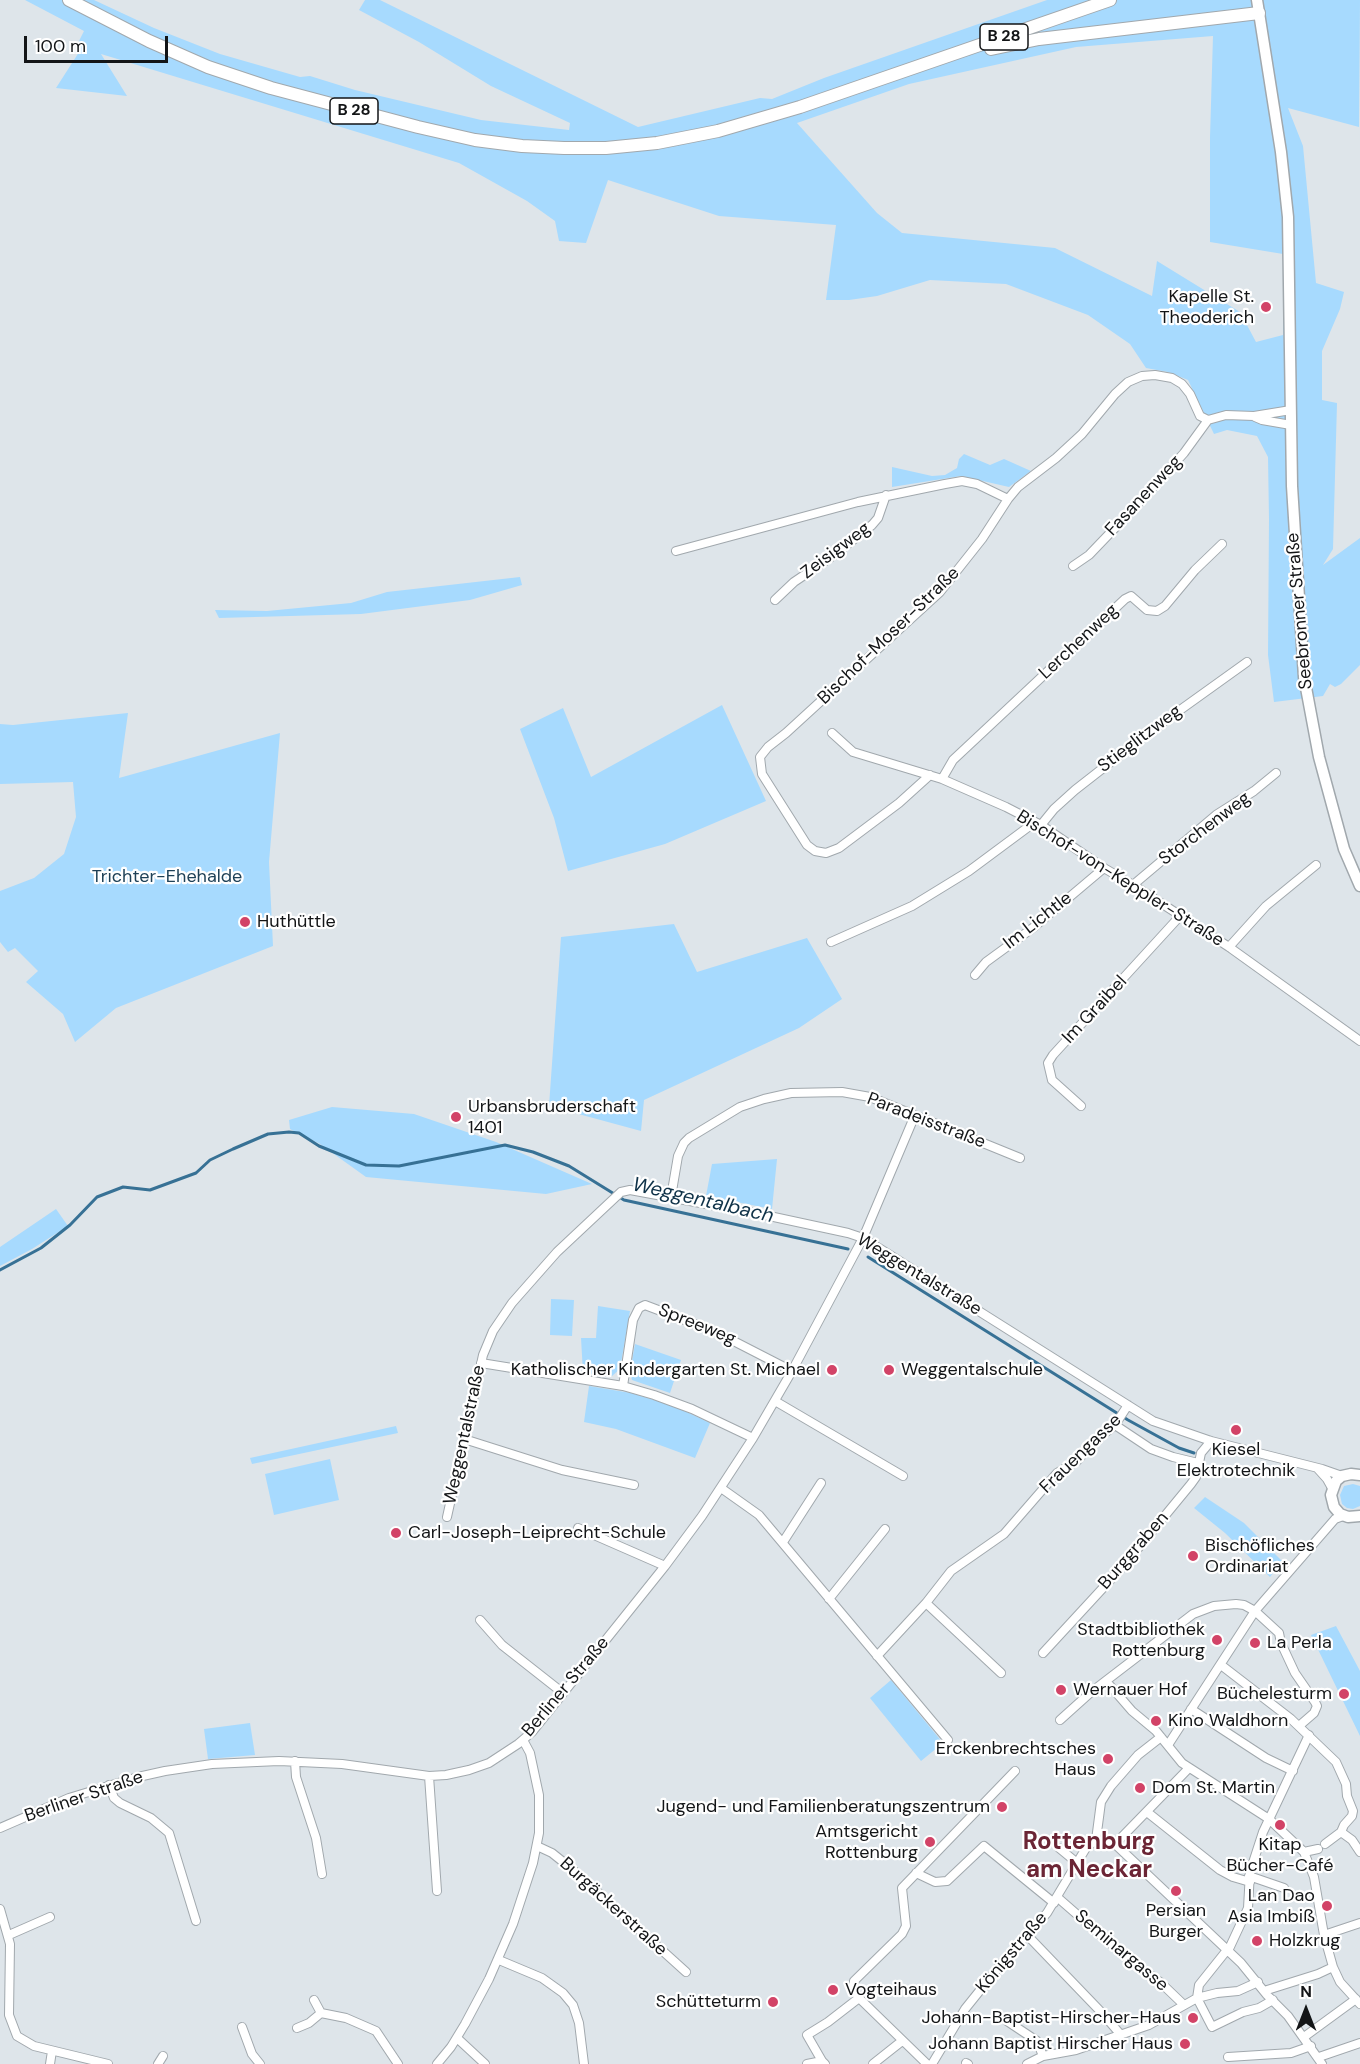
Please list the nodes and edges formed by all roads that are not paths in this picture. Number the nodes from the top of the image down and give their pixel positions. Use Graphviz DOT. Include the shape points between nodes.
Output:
graph roads {
  1 [pos="69,0"];
  2 [pos="1099,0"];
  3 [pos="1110,0"];
  4 [pos="1258,6"];
  5 [pos="1082,9"];
  6 [pos="926,64"];
  7 [pos="1291,410"];
  8 [pos="1254,416"];
  9 [pos="1208,420"];
  10 [pos="1291,425"];
  11 [pos="886,495"];
  12 [pos="1008,499"];
  13 [pos="1222,543"];
  14 [pos="676,551"];
  15 [pos="1073,566"];
  16 [pos="775,600"];
  17 [pos="1247,662"];
  18 [pos="832,733"];
  19 [pos="1276,773"];
  20 [pos="930,774"];
  21 [pos="942,779"];
  22 [pos="1038,824"];
  23 [pos="1316,865"];
  24 [pos="1104,868"];
  25 [pos="1133,885"];
  26 [pos="1360,886"];
  27 [pos="1181,915"];
  28 [pos="831,942"];
  29 [pos="1229,947"];
  30 [pos="975,975"];
  31 [pos="1360,1041"];
  32 [pos="1081,1106"];
  33 [pos="915,1115"];
  34 [pos="1020,1158"];
  35 [pos="671,1197"];
  36 [pos="863,1238"];
  37 [pos="482,1363"];
  38 [pos="792,1371"];
  39 [pos="623,1386"];
  40 [pos="775,1401"];
  41 [pos="1127,1408"];
  42 [pos="1116,1423"];
  43 [pos="753,1438"];
  44 [pos="464,1439"];
  45 [pos="1211,1441"];
  46 [pos="1198,1463"];
  47 [pos="1315,1467"];
  48 [pos="1358,1472"];
  49 [pos="903,1476"];
  50 [pos="1342,1476"];
  51 [pos="821,1483"];
  52 [pos="634,1485"];
  53 [pos="721,1488"];
  54 [pos="1332,1488"];
  55 [pos="1338,1515"];
  56 [pos="447,1517"];
  57 [pos="1360,1517"];
  58 [pos="578,1528"];
  59 [pos="885,1529"];
  60 [pos="783,1542"];
  61 [pos="665,1566"];
  62 [pos="829,1599"];
  63 [pos="926,1603"];
  64 [pos="1255,1611"];
  65 [pos="480,1620"];
  66 [pos="1043,1653"];
  67 [pos="876,1656"];
  68 [pos="1221,1665"];
  69 [pos="1001,1673"];
  70 [pos="1106,1681"];
  71 [pos="563,1693"];
  72 [pos="1191,1709"];
  73 [pos="1060,1720"];
  74 [pos="1299,1726"];
  75 [pos="1309,1736"];
  76 [pos="1158,1739"];
  77 [pos="523,1740"];
  78 [pos="948,1740"];
  79 [pos="1168,1745"];
  80 [pos="295,1761"];
  81 [pos="1189,1768"];
  82 [pos="1015,1771"];
  83 [pos="1293,1771"];
  84 [pos="429,1776"];
  85 [pos="109,1785"];
  86 [pos="1147,1812"];
  87 [pos="1269,1819"];
  88 [pos="0,1828"];
  89 [pos="1341,1832"];
  90 [pos="1096,1840"];
  91 [pos="1118,1841"];
  92 [pos="537,1846"];
  93 [pos="1059,1848"];
  94 [pos="1304,1852"];
  95 [pos="1360,1852"];
  96 [pos="1076,1862"];
  97 [pos="916,1873"];
  98 [pos="322,1874"];
  99 [pos="1250,1879"];
  100 [pos="1284,1888"];
  101 [pos="437,1891"];
  102 [pos="1055,1900"];
  103 [pos="0,1909"];
  104 [pos="50,1917"];
  105 [pos="196,1921"];
  106 [pos="1360,1923"];
  107 [pos="9,1935"];
  108 [pos="1027,1935"];
  109 [pos="1324,1935"];
  110 [pos="1228,1951"];
  111 [pos="499,1960"];
  112 [pos="1333,1967"];
  113 [pos="686,1972"];
  114 [pos="1255,1979"];
  115 [pos="1268,1995"];
  116 [pos="859,1998"];
  117 [pos="1197,1998"];
  118 [pos="314,2000"];
  119 [pos="1358,2001"];
  120 [pos="1184,2005"];
  121 [pos="321,2013"];
  122 [pos="1007,2021"];
  123 [pos="242,2027"];
  124 [pos="297,2028"];
  125 [pos="1120,2035"];
  126 [pos="1304,2037"];
  127 [pos="456,2038"];
  128 [pos="902,2041"];
  129 [pos="1360,2043"];
  130 [pos="1311,2046"];
  131 [pos="52,2051"];
  132 [pos="1043,2056"];
  133 [pos="1228,2057"];
  134 [pos="1320,2061"];
  135 [pos="824,2062"];
  136 [pos="50,2064"];
  137 [pos="108,2064"];
  138 [pos="260,2064"];
  139 [pos="398,2064"];
  140 [pos="437,2064"];
  141 [pos="485,2064"];
  142 [pos="584,2064"];
  143 [pos="807,2064"];
  144 [pos="873,2064"];
  145 [pos="927,2064"];
  146 [pos="932,2064"];
  147 [pos="1027,2064"];
  1 -- 6 [label="main road, B 28" via="208,67 271,88 418,127 522,146 606,148 718,131"];
  2 -- 5 [label="main road"];
  3 -- 5 [label="main road, B 28"];
  4 -- 6 [label="main road" via="1039,39"];
  4 -- 7 [label="street, Seebronner Straße" via="1288,217"];
  5 -- 6 [label="main road, B 28"];
  7 -- 8 [label="street"];
  7 -- 10 [label="street, Seebronner Straße"];
  8 -- 9 [label="street" via="1226,415"];
  8 -- 10 [label="street"];
  9 -- 12 [label="street, Bischof-Moser-Straße" via="1200,416 1182,384 1172,378 1142,376 1128,382 1082,434"];
  9 -- 15 [label="street, Fasanenweg" via="1136,506 1089,555"];
  10 -- 26 [label="street, Seebronner Straße" via="1295,549 1307,698 1344,849"];
  11 -- 12 [label="street" via="962,481"];
  11 -- 14 [label="street"];
  11 -- 16 [label="street, Zeisigweg" via="872,525"];
  12 -- 20 [label="street, Bischof-Moser-Straße" via="940,592 760,757 762,774 807,845 826,853 848,842"];
  13 -- 21 [label="street, Lerchenweg" via="1157,611 1147,610 1131,596 1125,599 953,760"];
  17 -- 22 [label="street, Stieglitzweg" via="1075,789"];
  18 -- 20 [label="street, Bischof-von-Keppler-Straße" via="854,752"];
  19 -- 25 [label="street, Storchenweg" via="1216,815"];
  20 -- 21 [label="street, Bischof-von-Keppler-Straße"];
  21 -- 22 [label="street, Bischof-von-Keppler-Straße"];
  22 -- 24 [label="street, Bischof-von-Keppler-Straße"];
  22 -- 28 [label="street, Stieglitzweg" via="912,906"];
  23 -- 29 [label="street" via="1266,906"];
  24 -- 25 [label="street, Bischof-von-Keppler-Straße"];
  24 -- 30 [label="street, Im Lichtle"];
  25 -- 27 [label="street, Bischof-von-Keppler-Straße"];
  27 -- 29 [label="street, Bischof-von-Keppler-Straße"];
  27 -- 32 [label="street, Im Graibel" via="1048,1063 1052,1080"];
  29 -- 31 [label="street, Bischof-von-Keppler-Straße"];
  33 -- 34 [label="street, Paradeisstraße"];
  33 -- 35 [label="street, Paradeisstraße" via="870,1097 842,1092 791,1094 740,1107 684,1143"];
  33 -- 36 [label="street, Berliner Straße"];
  35 -- 36 [label="street, Weggentalstraße"];
  35 -- 37 [label="street, Weggentalstraße" via="621,1192 557,1252 512,1303 493,1331"];
  36 -- 38 [label="street, Berliner Straße"];
  36 -- 41 [label="street, Weggentalstraße"];
  37 -- 39 [label="street"];
  37 -- 44 [label="street, Weggentalstraße"];
  38 -- 39 [label="street, Spreeweg" via="716,1332 645,1305 633,1320"];
  38 -- 40 [label="street, Berliner Straße"];
  39 -- 43 [label="street" via="674,1401"];
  40 -- 43 [label="street, Berliner Straße"];
  40 -- 49 [label="street"];
  41 -- 42 [label="street, Frauengasse"];
  41 -- 45 [label="street, Weggentalstraße"];
  42 -- 46 [label="street" via="1151,1449"];
  42 -- 63 [label="street, Frauengasse" via="1077,1461 1057,1473 1004,1534 951,1571"];
  43 -- 53 [label="street, Berliner Straße"];
  44 -- 52 [label="street" via="562,1470"];
  44 -- 56 [label="street, Weggentalstraße"];
  45 -- 46 [label="street, Burggraben"];
  45 -- 47 [label="street, Weggentalstraße"];
  46 -- 66 [label="street, Burggraben" via="1196,1477 1143,1543"];
  47 -- 50 [label="street, Weggentalstraße"];
  47 -- 54 [label="street"];
  48 -- 50 [label="street"];
  50 -- 54 [label="street"];
  51 -- 60 [label="street"];
  53 -- 60 [label="street" via="759,1515"];
  53 -- 61 [label="street, Berliner Straße"];
  54 -- 55 [label="street" via="1331,1502"];
  55 -- 57 [label="street"];
  55 -- 64 [label="street"];
  58 -- 61 [label="street"];
  59 -- 62 [label="street"];
  60 -- 62 [label="street"];
  61 -- 71 [label="street, Berliner Straße"];
  62 -- 67 [label="street"];
  63 -- 67 [label="street, Frauengasse"];
  63 -- 69 [label="street"];
  64 -- 68 [label="street"];
  64 -- 70 [label="street" via="1232,1604 1193,1614"];
  64 -- 74 [label="street" via="1279,1633 1295,1673 1317,1706"];
  65 -- 71 [label="street" via="502,1645"];
  67 -- 78 [label="street"];
  68 -- 72 [label="street"];
  68 -- 74 [label="street"];
  70 -- 73 [label="street"];
  70 -- 76 [label="street"];
  71 -- 77 [label="street, Berliner Straße"];
  72 -- 79 [label="street"];
  72 -- 83 [label="street"];
  74 -- 75 [label="street"];
  75 -- 83 [label="street"];
  75 -- 89 [label="street" via="1336,1762 1346,1784 1353,1811"];
  76 -- 79 [label="street"];
  76 -- 90 [label="street" via="1127,1766 1105,1795"];
  77 -- 84 [label="street, Berliner Straße" via="489,1763 459,1773"];
  77 -- 92 [label="street" via="537,1785"];
  79 -- 81 [label="street"];
  80 -- 84 [label="street, Berliner Straße"];
  80 -- 85 [label="street, Berliner Straße" via="212,1764 152,1773"];
  80 -- 98 [label="street"];
  81 -- 86 [label="street"];
  81 -- 87 [label="street"];
  82 -- 97 [label="street"];
  83 -- 87 [label="street"];
  84 -- 101 [label="street"];
  85 -- 88 [label="street, Berliner Straße"];
  85 -- 105 [label="street" via="120,1803 151,1818 169,1833"];
  86 -- 91 [label="street"];
  86 -- 99 [label="street" via="1220,1870"];
  87 -- 94 [label="street"];
  87 -- 99 [label="street" via="1252,1862"];
  89 -- 94 [label="street" via="1322,1846"];
  89 -- 95 [label="street"];
  90 -- 91 [label="street"];
  90 -- 96 [label="street, Königstraße"];
  91 -- 110 [label="street"];
  92 -- 111 [label="street"];
  92 -- 113 [label="street, Burgäckerstraße" via="567,1865"];
  93 -- 96 [label="street"];
  94 -- 109 [label="street" via="1314,1877"];
  96 -- 102 [label="street, Königstraße"];
  97 -- 102 [label="street, Seminargasse" via="935,1882 947,1881 984,1846"];
  97 -- 116 [label="street" via="902,1888 906,1926 854,1981 853,1989"];
  99 -- 100 [label="street"];
  99 -- 110 [label="street" via="1246,1914"];
  102 -- 108 [label="street, Königstraße"];
  102 -- 120 [label="street, Seminargasse" via="1161,1982"];
  103 -- 107 [label="street"];
  104 -- 107 [label="street"];
  106 -- 109 [label="street"];
  107 -- 131 [label="street" via="11,2022 21,2040"];
  108 -- 125 [label="street"];
  108 -- 146 [label="street, Königstraße" via="965,2009"];
  109 -- 112 [label="street"];
  110 -- 114 [label="street"];
  110 -- 117 [label="street" via="1199,1985"];
  111 -- 127 [label="street"];
  111 -- 142 [label="street" via="542,1978 573,2005"];
  112 -- 115 [label="street" via="1289,1982"];
  112 -- 119 [label="street" via="1340,1982"];
  114 -- 115 [label="street"];
  114 -- 117 [label="street" via="1238,1991"];
  115 -- 117 [label="street" via="1259,2008 1212,2027"];
  115 -- 126 [label="street"];
  116 -- 128 [label="street"];
  116 -- 135 [label="street" via="807,2035"];
  117 -- 120 [label="street"];
  118 -- 121 [label="street"];
  119 -- 126 [label="street"];
  120 -- 125 [label="street" via="1149,2025"];
  121 -- 124 [label="street"];
  121 -- 139 [label="street" via="346,2018 376,2031"];
  122 -- 132 [label="street" via="1037,2041"];
  123 -- 138 [label="street"];
  125 -- 132 [label="street"];
  126 -- 130 [label="street"];
  127 -- 140 [label="street"];
  127 -- 141 [label="street"];
  128 -- 144 [label="street"];
  128 -- 145 [label="street"];
  129 -- 134 [label="street"];
  130 -- 133 [label="street" via="1291,2053"];
  130 -- 134 [label="street"];
  131 -- 136 [label="street"];
  131 -- 137 [label="street"];
  132 -- 147 [label="street"];
  135 -- 143 [label="street"];
}
